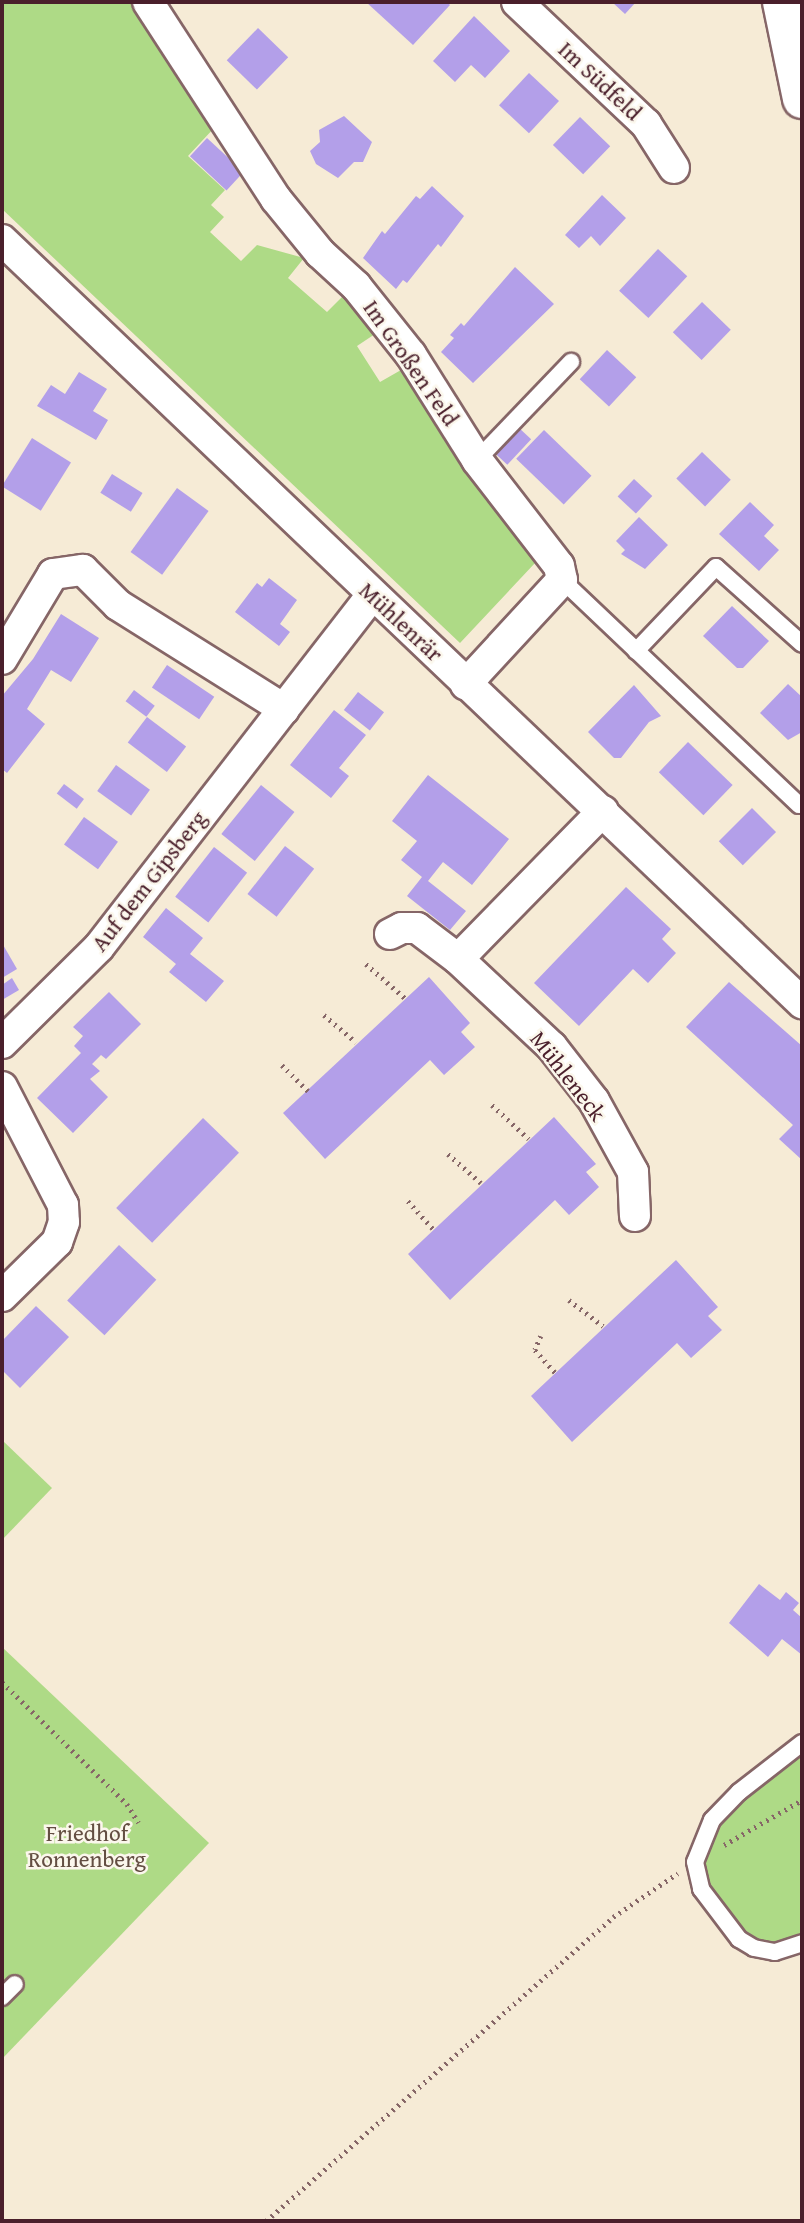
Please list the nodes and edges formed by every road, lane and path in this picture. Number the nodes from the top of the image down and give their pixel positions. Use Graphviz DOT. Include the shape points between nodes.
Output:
graph roads {
  1 [pos="148,2"];
  2 [pos="517,2"];
  3 [pos="782,2"];
  4 [pos="802,99"];
  5 [pos="674,168"];
  6 [pos="2,240"];
  7 [pos="571,362"];
  8 [pos="477,460"];
  9 [pos="562,580"];
  10 [pos="372,595"];
  11 [pos="802,644"];
  12 [pos="636,651"];
  13 [pos="2,659"];
  14 [pos="467,684"];
  15 [pos="284,709"];
  16 [pos="800,805"];
  17 [pos="603,811"];
  18 [pos="390,934"];
  19 [pos="458,959"];
  20 [pos="366,964"];
  21 [pos="405,999"];
  22 [pos="802,1003"];
  23 [pos="324,1015"];
  24 [pos="356,1042"];
  25 [pos="2,1043"];
  26 [pos="282,1065"];
  27 [pos="2,1087"];
  28 [pos="308,1091"];
  29 [pos="492,1105"];
  30 [pos="529,1139"];
  31 [pos="448,1154"];
  32 [pos="481,1183"];
  33 [pos="408,1201"];
  34 [pos="635,1216"];
  35 [pos="434,1230"];
  36 [pos="2,1296"];
  37 [pos="569,1300"];
  38 [pos="603,1326"];
  39 [pos="541,1336"];
  40 [pos="556,1373"];
  41 [pos="2,1682"];
  42 [pos="802,1743"];
  43 [pos="802,1800"];
  44 [pos="139,1823"];
  45 [pos="695,1862"];
  46 [pos="802,1943"];
  47 [pos="15,1984"];
  48 [pos="2,1997"];
  49 [pos="266,2221"];
  1 -- 8 [label="street, Im Großen Feld" via="276,199 320,253 356,286 411,355"];
  2 -- 5 [label="street, Im Südfeld" via="646,124"];
  3 -- 4 [label="highway"];
  6 -- 10 [label="street, Mühlenrär"];
  7 -- 8 [label="lane"];
  8 -- 9 [label="street, Im Großen Feld" via="552,556"];
  9 -- 12 [label="lane"];
  9 -- 14 [label="street"];
  10 -- 14 [label="street, Mühlenrär"];
  10 -- 15 [label="street, Auf dem Gipsberg"];
  11 -- 12 [label="lane" via="716,567"];
  12 -- 16 [label="lane"];
  13 -- 15 [label="street" via="52,574 83,570 118,605"];
  14 -- 17 [label="street, Mühlenrär"];
  15 -- 25 [label="street, Auf dem Gipsberg" via="99,947"];
  17 -- 19 [label="street"];
  17 -- 22 [label="street, Mühlenrär"];
  18 -- 19 [label="street, Mühleneck" via="417,928"];
  19 -- 34 [label="street, Mühleneck" via="552,1047 594,1101 633,1172"];
  20 -- 21 [label="path"];
  23 -- 24 [label="path"];
  26 -- 28 [label="path"];
  27 -- 36 [label="street" via="63,1205 64,1222 57,1242"];
  29 -- 30 [label="path"];
  31 -- 32 [label="path"];
  33 -- 35 [label="path"];
  37 -- 38 [label="path"];
  39 -- 40 [label="path" via="535,1350"];
  41 -- 44 [label="path" via="127,1804"];
  42 -- 45 [label="lane" via="739,1792 712,1820"];
  43 -- 45 [label="path"];
  45 -- 46 [label="lane" via="701,1889 739,1939 775,1952"];
  45 -- 49 [label="path" via="613,1917"];
  47 -- 48 [label="lane"];
}
